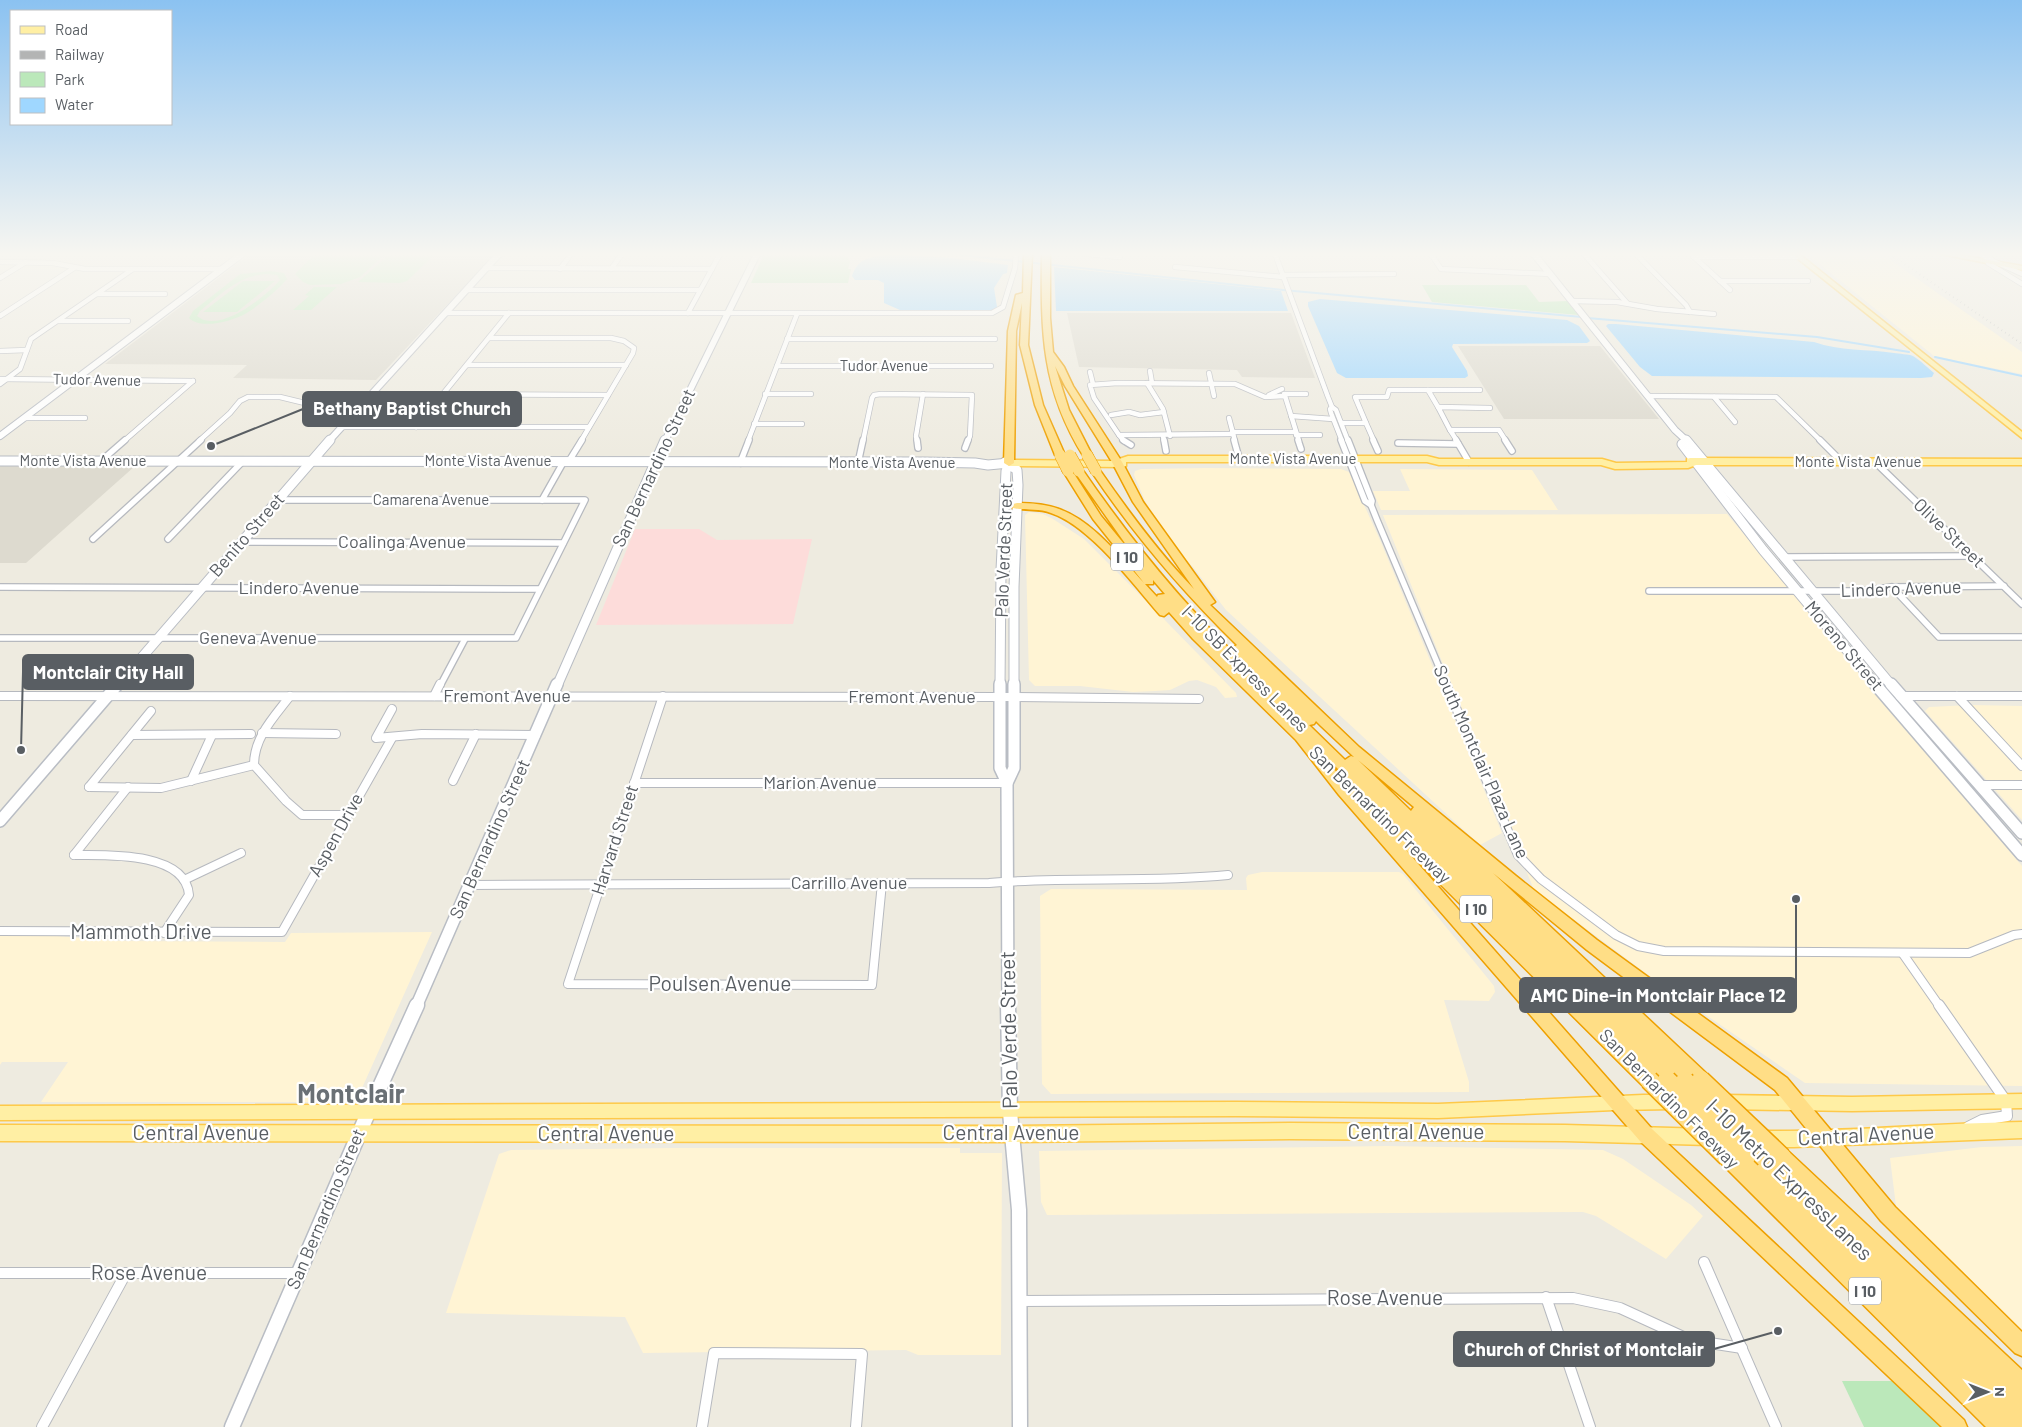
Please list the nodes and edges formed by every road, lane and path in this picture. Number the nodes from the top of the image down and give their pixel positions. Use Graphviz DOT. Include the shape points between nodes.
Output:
graph roads {
  1 [pos="57,321"];
  2 [pos="128,321"];
  3 [pos="154,321"];
  4 [pos="438,321"];
  5 [pos="503,321"];
  6 [pos="724,321"];
  7 [pos="795,321"];
  8 [pos="1015,321"];
  9 [pos="1025,321"];
  10 [pos="1047,321"];
  11 [pos="1300,321"];
  12 [pos="1587,321"];
  13 [pos="1879,321"];
  14 [pos="489,338"];
  15 [pos="788,338"];
  16 [pos="995,339"];
  17 [pos="27,350"];
  18 [pos="0,351"];
  19 [pos="1050,354"];
  20 [pos="467,365"];
  21 [pos="626,365"];
  22 [pos="777,366"];
  23 [pos="991,366"];
  24 [pos="1150,371"];
  25 [pos="1090,372"];
  26 [pos="1209,373"];
  27 [pos="0,379"];
  28 [pos="8,379"];
  29 [pos="72,382"];
  30 [pos="1149,383"];
  31 [pos="0,384"];
  32 [pos="1211,384"];
  33 [pos="1092,385"];
  34 [pos="1428,390"];
  35 [pos="1480,390"];
  36 [pos="1283,391"];
  37 [pos="444,394"];
  38 [pos="765,394"];
  39 [pos="811,394"];
  40 [pos="923,394"];
  41 [pos="1306,394"];
  42 [pos="608,395"];
  43 [pos="1214,396"];
  44 [pos="1648,396"];
  45 [pos="1714,397"];
  46 [pos="361,406"];
  47 [pos="1332,407"];
  48 [pos="1438,407"];
  49 [pos="1490,408"];
  50 [pos="1164,412"];
  51 [pos="1291,414"];
  52 [pos="1111,415"];
  53 [pos="1332,416"];
  54 [pos="24,418"];
  55 [pos="86,418"];
  56 [pos="1229,418"];
  57 [pos="1735,422"];
  58 [pos="1342,423"];
  59 [pos="1366,423"];
  60 [pos="754,424"];
  61 [pos="802,424"];
  62 [pos="342,427"];
  63 [pos="416,427"];
  64 [pos="589,427"];
  65 [pos="1450,430"];
  66 [pos="1232,433"];
  67 [pos="1295,433"];
  68 [pos="1119,435"];
  69 [pos="1320,435"];
  70 [pos="0,436"];
  71 [pos="1163,436"];
  72 [pos="1170,436"];
  73 [pos="2022,436"];
  74 [pos="1398,443"];
  75 [pos="1458,444"];
  76 [pos="1131,445"];
  77 [pos="918,448"];
  78 [pos="965,448"];
  79 [pos="1301,449"];
  80 [pos="1166,451"];
  81 [pos="1378,451"];
  82 [pos="1512,451"];
  83 [pos="1239,458"];
  84 [pos="0,461"];
  85 [pos="101,461"];
  86 [pos="176,461"];
  87 [pos="243,461"];
  88 [pos="311,461"];
  89 [pos="567,461"];
  90 [pos="858,462"];
  91 [pos="1117,462"];
  92 [pos="1353,462"];
  93 [pos="1468,462"];
  94 [pos="1700,462"];
  95 [pos="1842,462"];
  96 [pos="1875,462"];
  97 [pos="2022,462"];
  98 [pos="654,463"];
  99 [pos="740,463"];
  100 [pos="1009,463"];
  101 [pos="1073,471"];
  102 [pos="1006,477"];
  103 [pos="278,500"];
  104 [pos="542,500"];
  105 [pos="1017,506"];
  106 [pos="93,539"];
  107 [pos="168,539"];
  108 [pos="241,542"];
  109 [pos="563,543"];
  110 [pos="1148,543"];
  111 [pos="1783,556"];
  112 [pos="1974,556"];
  113 [pos="2004,586"];
  114 [pos="0,587"];
  115 [pos="202,587"];
  116 [pos="1892,587"];
  117 [pos="539,589"];
  118 [pos="1649,591"];
  119 [pos="1798,591"];
  120 [pos="1812,591"];
  121 [pos="2022,604"];
  122 [pos="1226,627"];
  123 [pos="1197,636"];
  124 [pos="2022,637"];
  125 [pos="0,638"];
  126 [pos="158,638"];
  127 [pos="466,639"];
  128 [pos="0,696"];
  129 [pos="109,696"];
  130 [pos="290,696"];
  131 [pos="434,696"];
  132 [pos="553,696"];
  133 [pos="662,696"];
  134 [pos="1886,696"];
  135 [pos="1901,696"];
  136 [pos="1957,696"];
  137 [pos="2022,696"];
  138 [pos="1001,697"];
  139 [pos="1014,697"];
  140 [pos="1199,699"];
  141 [pos="392,709"];
  142 [pos="151,711"];
  143 [pos="262,733"];
  144 [pos="251,734"];
  145 [pos="336,734"];
  146 [pos="476,734"];
  147 [pos="132,735"];
  148 [pos="212,735"];
  149 [pos="537,735"];
  150 [pos="392,738"];
  151 [pos="1302,738"];
  152 [pos="1355,750"];
  153 [pos="254,765"];
  154 [pos="2022,766"];
  155 [pos="191,781"];
  156 [pos="453,781"];
  157 [pos="634,783"];
  158 [pos="1007,783"];
  159 [pos="2022,784"];
  160 [pos="1980,785"];
  161 [pos="128,787"];
  162 [pos="347,815"];
  163 [pos="0,821"];
  164 [pos="2022,832"];
  165 [pos="241,853"];
  166 [pos="2022,856"];
  167 [pos="1228,875"];
  168 [pos="184,880"];
  169 [pos="1006,881"];
  170 [pos="882,883"];
  171 [pos="601,884"];
  172 [pos="470,885"];
  173 [pos="0,930"];
  174 [pos="282,932"];
  175 [pos="164,933"];
  176 [pos="2022,934"];
  177 [pos="1903,954"];
  178 [pos="568,984"];
  179 [pos="1658,1080"];
  180 [pos="1693,1080"];
  181 [pos="1618,1101"];
  182 [pos="2006,1101"];
  183 [pos="2022,1101"];
  184 [pos="1796,1102"];
  185 [pos="1010,1112"];
  186 [pos="0,1113"];
  187 [pos="368,1113"];
  188 [pos="2022,1130"];
  189 [pos="1959,1131"];
  190 [pos="0,1133"];
  191 [pos="359,1134"];
  192 [pos="1014,1134"];
  193 [pos="1646,1134"];
  194 [pos="1826,1138"];
  195 [pos="1755,1157"];
  196 [pos="1704,1262"];
  197 [pos="0,1273"];
  198 [pos="126,1273"];
  199 [pos="299,1273"];
  200 [pos="1546,1297"];
  201 [pos="1019,1301"];
  202 [pos="2022,1346"];
  203 [pos="1742,1348"];
  204 [pos="2022,1384"];
  205 [pos="2022,1405"];
  206 [pos="42,1427"];
  207 [pos="232,1427"];
  208 [pos="702,1427"];
  209 [pos="856,1427"];
  210 [pos="1020,1427"];
  211 [pos="1590,1427"];
  212 [pos="1776,1427"];
  213 [pos="1957,1427"];
  214 [pos="2001,1427"];
  215 [pos="2022,1427"];
  1 -- 2 [label="street"];
  1 -- 17 [label="street" via="31,339"];
  3 -- 29 [label="street"];
  4 -- 46 [label="street, Benito Street"];
  5 -- 14 [label="street"];
  6 -- 98 [label="street, San Bernardino Street"];
  7 -- 15 [label="street"];
  8 -- 100 [label="highway"];
  9 -- 101 [label="highway, bridge" via="1025,352 1032,383 1044,419"];
  10 -- 19 [label="highway, San Bernardino Freeway / I 10"];
  11 -- 47 [label="street"];
  12 -- 44 [label="street, Moreno Street"];
  13 -- 73 [label="main road"];
  14 -- 20 [label="street"];
  14 -- 21 [label="street" via="611,338 634,348"];
  15 -- 16 [label="street"];
  15 -- 22 [label="street"];
  17 -- 18 [label="street"];
  17 -- 28 [label="street" via="20,370"];
  19 -- 91 [label="highway"];
  19 -- 110 [label="highway, San Bernardino Freeway / I 10, bridge" via="1054,381 1072,428 1123,512"];
  20 -- 21 [label="street"];
  20 -- 37 [label="street"];
  21 -- 42 [label="street"];
  22 -- 23 [label="street, Tudor Avenue"];
  22 -- 38 [label="street"];
  24 -- 30 [label="street"];
  25 -- 33 [label="street"];
  26 -- 32 [label="street"];
  27 -- 28 [label="street, Tudor Avenue"];
  28 -- 29 [label="street, Tudor Avenue" via="66,379"];
  28 -- 31 [label="street"];
  29 -- 54 [label="street"];
  29 -- 85 [label="street, Tudor Avenue" via="193,381"];
  30 -- 32 [label="street"];
  30 -- 33 [label="street"];
  30 -- 50 [label="street"];
  32 -- 36 [label="street" via="1235,384 1265,397"];
  32 -- 43 [label="street"];
  33 -- 68 [label="street" via="1094,398"];
  34 -- 35 [label="street"];
  34 -- 48 [label="street"];
  34 -- 59 [label="street" via="1389,390 1386,397 1355,397"];
  36 -- 41 [label="street"];
  36 -- 51 [label="street"];
  37 -- 42 [label="street"];
  37 -- 63 [label="street"];
  38 -- 39 [label="street"];
  38 -- 60 [label="street"];
  40 -- 77 [label="street" via="916,436"];
  40 -- 78 [label="street" via="972,395 970,436"];
  40 -- 90 [label="street" via="874,395"];
  42 -- 64 [label="street"];
  44 -- 45 [label="street"];
  44 -- 94 [label="street, Moreno Street" via="1683,436"];
  45 -- 57 [label="street"];
  45 -- 95 [label="street" via="1776,397"];
  46 -- 62 [label="street, Benito Street"];
  46 -- 86 [label="street" via="313,405 280,397 248,397"];
  47 -- 53 [label="street"];
  47 -- 58 [label="street"];
  48 -- 49 [label="street"];
  48 -- 65 [label="street"];
  50 -- 52 [label="street"];
  50 -- 72 [label="street"];
  51 -- 53 [label="street"];
  51 -- 67 [label="street"];
  53 -- 92 [label="street"];
  54 -- 55 [label="street"];
  54 -- 70 [label="street"];
  56 -- 66 [label="street"];
  58 -- 59 [label="street"];
  58 -- 92 [label="street"];
  59 -- 81 [label="street"];
  60 -- 61 [label="street"];
  60 -- 99 [label="street"];
  62 -- 63 [label="street"];
  62 -- 88 [label="street, Benito Street"];
  63 -- 64 [label="street"];
  64 -- 89 [label="street"];
  65 -- 75 [label="street"];
  65 -- 82 [label="street" via="1499,430"];
  66 -- 67 [label="street"];
  66 -- 72 [label="street"];
  66 -- 83 [label="street"];
  67 -- 69 [label="street"];
  67 -- 79 [label="street"];
  68 -- 71 [label="street"];
  68 -- 76 [label="street"];
  71 -- 72 [label="street"];
  71 -- 80 [label="street"];
  74 -- 75 [label="street"];
  75 -- 93 [label="street"];
  83 -- 91 [label="main road, Monte Vista Avenue" via="1128,459"];
  83 -- 92 [label="main road, Monte Vista Avenue"];
  84 -- 85 [label="street, Monte Vista Avenue"];
  85 -- 86 [label="street, Monte Vista Avenue"];
  86 -- 87 [label="street, Monte Vista Avenue"];
  86 -- 106 [label="street"];
  87 -- 88 [label="street, Monte Vista Avenue"];
  87 -- 107 [label="street"];
  88 -- 89 [label="street, Monte Vista Avenue"];
  88 -- 103 [label="street, Benito Street"];
  89 -- 98 [label="street, Monte Vista Avenue"];
  89 -- 104 [label="street"];
  90 -- 99 [label="street, Monte Vista Avenue"];
  90 -- 100 [label="street, Monte Vista Avenue"];
  91 -- 92 [label="main road, Monte Vista Avenue" via="1129,466"];
  91 -- 100 [label="main road, Monte Vista Avenue"];
  91 -- 122 [label="highway" via="1138,502"];
  92 -- 93 [label="main road, Monte Vista Avenue" via="1431,465"];
  92 -- 177 [label="street, South Montclair Plaza Lane" via="1518,855 1541,879 1616,935 1649,949"];
  93 -- 94 [label="main road, Monte Vista Avenue" via="1602,462 1636,466"];
  94 -- 95 [label="main road, Monte Vista Avenue"];
  94 -- 111 [label="street, Moreno Street"];
  94 -- 119 [label="street, Moreno Street"];
  95 -- 96 [label="main road, Monte Vista Avenue"];
  96 -- 97 [label="main road, Monte Vista Avenue"];
  96 -- 112 [label="street, Olive Street"];
  98 -- 99 [label="street, Monte Vista Avenue"];
  98 -- 132 [label="street, San Bernardino Street"];
  100 -- 102 [label="street, Palo Verde Street"];
  100 -- 105 [label="street, Palo Verde Street" via="1018,470"];
  101 -- 123 [label="highway, San Bernardino Freeway / I 10" via="1112,538"];
  101 -- 179 [label="highway, I-10 SB Express Lanes" via="1158,581 1210,636"];
  102 -- 105 [label="street" via="1011,490 1011,504"];
  102 -- 138 [label="street, Palo Verde Street" via="1001,570"];
  103 -- 104 [label="street, Camarena Avenue"];
  103 -- 108 [label="street, Benito Street"];
  104 -- 109 [label="street, Camarena Avenue" via="584,500"];
  105 -- 123 [label="highway" via="1049,509 1074,521 1095,538 1167,616"];
  105 -- 139 [label="street, Palo Verde Street"];
  108 -- 109 [label="street, Coalinga Avenue"];
  108 -- 115 [label="street, Benito Street"];
  109 -- 117 [label="street"];
  110 -- 122 [label="highway, San Bernardino Freeway / I 10"];
  110 -- 180 [label="highway, I-10 SB Express Lanes" via="1163,572 1223,636"];
  111 -- 112 [label="street"];
  111 -- 120 [label="street, Moreno Street"];
  112 -- 113 [label="street, Olive Street"];
  113 -- 116 [label="street, Lindero Avenue"];
  113 -- 121 [label="street, Olive Street"];
  114 -- 115 [label="street, Lindero Avenue"];
  115 -- 117 [label="street, Lindero Avenue"];
  115 -- 126 [label="street, Benito Street"];
  116 -- 120 [label="street, Lindero Avenue" via="1868,591"];
  116 -- 124 [label="street" via="1939,637"];
  117 -- 127 [label="street, Geneva Avenue" via="516,638"];
  118 -- 119 [label="street, Lindero Avenue"];
  119 -- 120 [label="street, Lindero Avenue"];
  119 -- 134 [label="street, Moreno Street"];
  120 -- 135 [label="street, Moreno Street"];
  122 -- 152 [label="highway, San Bernardino Freeway / I 10"];
  123 -- 151 [label="highway, San Bernardino Freeway / I 10"];
  125 -- 126 [label="street, Geneva Avenue"];
  126 -- 127 [label="street, Geneva Avenue"];
  126 -- 129 [label="street, Benito Street"];
  127 -- 131 [label="street"];
  128 -- 129 [label="street, Fremont Avenue"];
  129 -- 130 [label="street, Fremont Avenue"];
  129 -- 163 [label="street, Benito Street"];
  130 -- 131 [label="street, Fremont Avenue"];
  130 -- 143 [label="street"];
  131 -- 132 [label="street, Fremont Avenue"];
  132 -- 133 [label="street, Fremont Avenue"];
  132 -- 149 [label="street, San Bernardino Street"];
  133 -- 138 [label="street, Fremont Avenue"];
  133 -- 157 [label="street, Harvard Street"];
  134 -- 135 [label="street"];
  134 -- 166 [label="street, Moreno Street"];
  135 -- 136 [label="street"];
  135 -- 160 [label="street, Moreno Street"];
  136 -- 137 [label="street"];
  136 -- 154 [label="street"];
  138 -- 139 [label="street, Fremont Avenue"];
  138 -- 158 [label="street, Palo Verde Street" via="1000,768"];
  139 -- 140 [label="street, Fremont Avenue"];
  139 -- 158 [label="street, Palo Verde Street" via="1014,768"];
  141 -- 150 [label="street" via="375,737"];
  142 -- 147 [label="street"];
  143 -- 145 [label="street"];
  143 -- 153 [label="street" via="254,753"];
  144 -- 148 [label="street"];
  146 -- 149 [label="street"];
  146 -- 150 [label="street" via="422,734"];
  146 -- 156 [label="street"];
  147 -- 148 [label="street"];
  147 -- 161 [label="street" via="89,787"];
  148 -- 155 [label="street"];
  149 -- 172 [label="street, San Bernardino Street"];
  150 -- 162 [label="street, Aspen Drive"];
  151 -- 179 [label="highway, San Bernardino Freeway / I 10"];
  151 -- 181 [label="highway" via="1344,791"];
  152 -- 180 [label="highway, San Bernardino Freeway / I 10"];
  152 -- 184 [label="highway" via="1585,939 1781,1084"];
  153 -- 155 [label="street"];
  153 -- 162 [label="street" via="286,802 302,815"];
  155 -- 161 [label="street" via="162,788"];
  157 -- 158 [label="street, Marion Avenue"];
  157 -- 171 [label="street, Harvard Street"];
  158 -- 169 [label="street, Palo Verde Street"];
  159 -- 160 [label="street"];
  160 -- 164 [label="street, Moreno Street"];
  161 -- 168 [label="street" via="74,855 154,860 171,868"];
  162 -- 174 [label="street, Aspen Drive"];
  165 -- 168 [label="street"];
  167 -- 169 [label="street, Carrillo Avenue" via="1195,879"];
  168 -- 175 [label="street" via="189,889 188,895"];
  169 -- 170 [label="street, Carrillo Avenue"];
  169 -- 185 [label="street, Palo Verde Street"];
  170 -- 171 [label="street, Carrillo Avenue"];
  170 -- 178 [label="street, Poulsen Avenue" via="872,984"];
  171 -- 172 [label="street, Carrillo Avenue"];
  171 -- 178 [label="street, Harvard Street"];
  172 -- 187 [label="street, San Bernardino Street"];
  173 -- 175 [label="street, Mammoth Drive"];
  174 -- 175 [label="street, Mammoth Drive"];
  176 -- 177 [label="street, South Montclair Plaza Lane" via="1969,953"];
  177 -- 182 [label="street"];
  179 -- 195 [label="highway, I-10 Metro ExpressLanes, bridge"];
  180 -- 195 [label="highway, I-10 Metro ExpressLanes, bridge"];
  181 -- 184 [label="main road, Central Avenue"];
  181 -- 185 [label="main road, Central Avenue" via="1443,1111"];
  181 -- 193 [label="highway"];
  182 -- 183 [label="main road, Central Avenue"];
  182 -- 184 [label="main road, Central Avenue"];
  182 -- 189 [label="street" via="2007,1116 1982,1120"];
  184 -- 194 [label="highway"];
  185 -- 187 [label="main road, Central Avenue"];
  185 -- 192 [label="street, Palo Verde Street"];
  186 -- 187 [label="main road, Central Avenue"];
  187 -- 191 [label="street, San Bernardino Street"];
  188 -- 189 [label="main road, Central Avenue"];
  189 -- 194 [label="main road, Central Avenue"];
  190 -- 191 [label="main road, Central Avenue"];
  191 -- 192 [label="main road, Central Avenue"];
  191 -- 199 [label="street, San Bernardino Street"];
  192 -- 193 [label="main road, Central Avenue" via="1290,1131"];
  192 -- 201 [label="street, Palo Verde Street" via="1019,1210"];
  193 -- 194 [label="main road, Central Avenue"];
  193 -- 213 [label="highway"];
  194 -- 202 [label="highway" via="1888,1214"];
  195 -- 204 [label="highway, I 10"];
  195 -- 205 [label="highway, I-10 Metro ExpressLanes"];
  195 -- 214 [label="highway, San Bernardino Freeway / I 10" via="1876,1302"];
  195 -- 215 [label="highway, I-10 Metro ExpressLanes"];
  196 -- 203 [label="street"];
  197 -- 198 [label="street, Rose Avenue"];
  198 -- 199 [label="street, Rose Avenue"];
  198 -- 206 [label="street"];
  199 -- 207 [label="street, San Bernardino Street"];
  200 -- 201 [label="street, Rose Avenue"];
  200 -- 203 [label="street, Rose Avenue" via="1599,1302 1620,1308 1690,1340"];
  200 -- 211 [label="street"];
  201 -- 210 [label="street, Palo Verde Street"];
  203 -- 212 [label="street"];
  208 -- 209 [label="street" via="714,1353 862,1354"];
}
